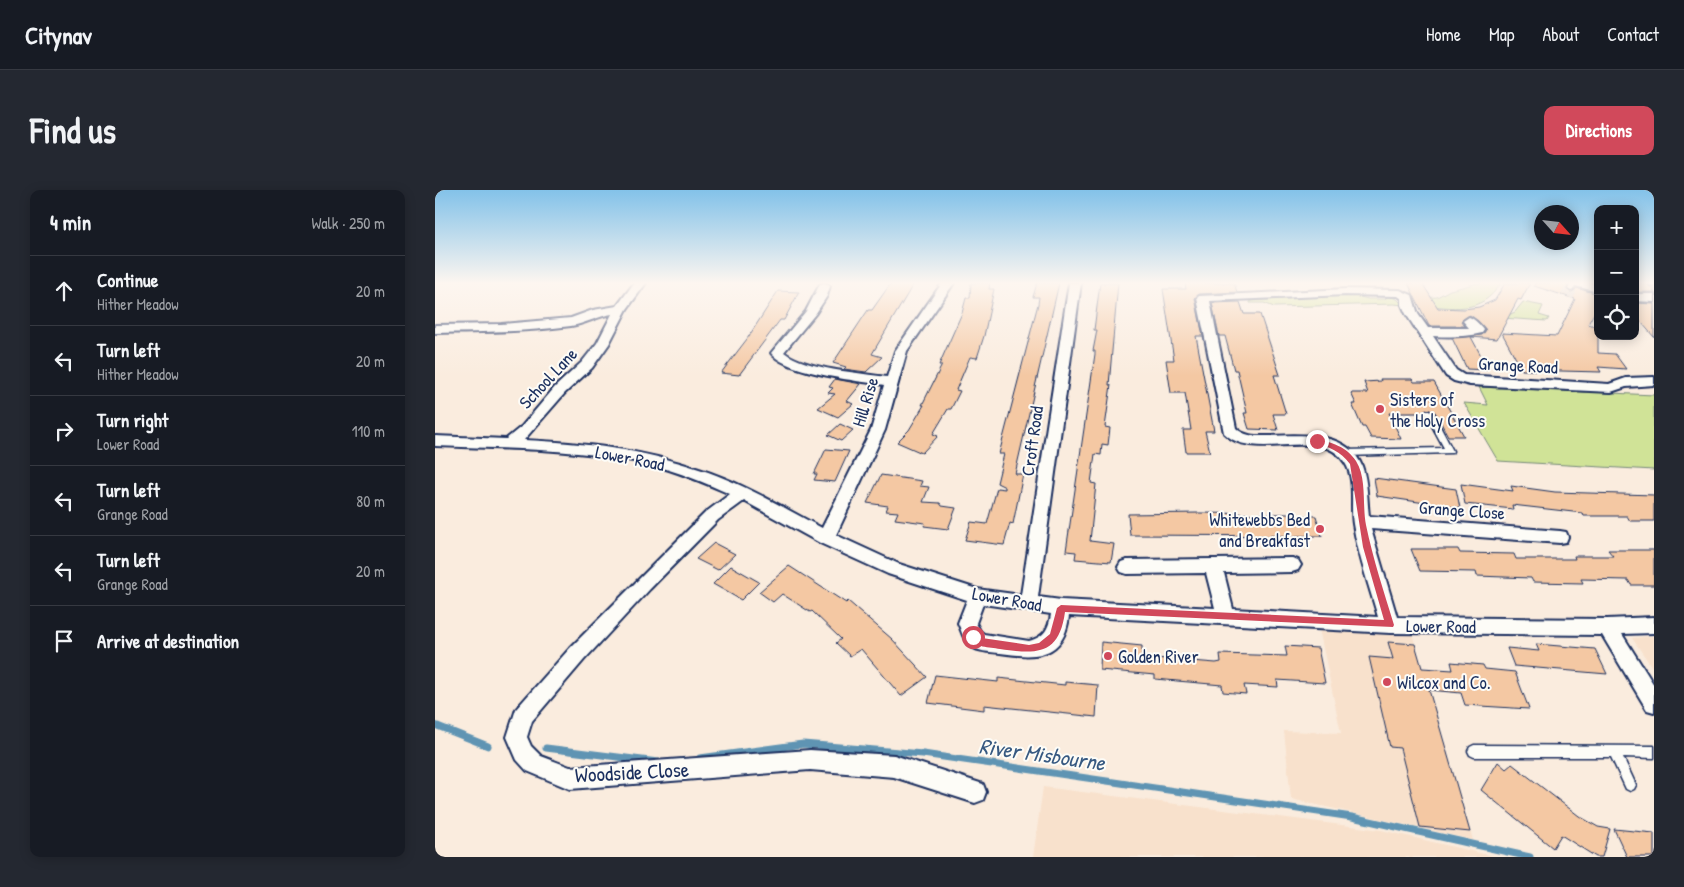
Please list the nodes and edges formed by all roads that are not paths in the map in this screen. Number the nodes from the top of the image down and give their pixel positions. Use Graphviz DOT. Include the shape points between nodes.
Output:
graph roads {
  1 [pos="594,314"];
  2 [pos="618,314"];
  3 [pos="808,314"];
  4 [pos="926,314"];
  5 [pos="1070,314"];
  6 [pos="1206,314"];
  7 [pos="1413,314"];
  8 [pos="1469,321"];
  9 [pos="435,329"];
  10 [pos="1424,332"];
  11 [pos="1654,381"];
  12 [pos="891,382"];
  13 [pos="1429,414"];
  14 [pos="435,441"];
  15 [pos="510,444"];
  16 [pos="1345,453"];
  17 [pos="743,493"];
  18 [pos="1361,522"];
  19 [pos="1560,537"];
  20 [pos="826,538"];
  21 [pos="1213,565"];
  22 [pos="1291,565"];
  23 [pos="1127,567"];
  24 [pos="977,596"];
  25 [pos="1028,604"];
  26 [pos="1061,608"];
  27 [pos="1226,617"];
  28 [pos="1390,625"];
  29 [pos="1654,625"];
  30 [pos="1607,627"];
  31 [pos="1654,703"];
  32 [pos="1475,751"];
  33 [pos="1613,752"];
  34 [pos="1654,752"];
  35 [pos="1630,785"];
  36 [pos="975,792"];
  1 -- 9 [label="street" via="573,322"];
  2 -- 15 [label="street, School Lane" via="603,344 587,365"];
  3 -- 12 [label="street" via="777,354 785,360 809,366"];
  4 -- 12 [label="street, Hill Rise" via="901,351"];
  5 -- 25 [label="street, Croft Road"];
  6 -- 16 [label="street, Grange Road" via="1229,430 1245,440 1317,441"];
  7 -- 10 [label="street, Grange Road"];
  8 -- 10 [label="street" via="1477,330"];
  10 -- 11 [label="street, Grange Road" via="1451,373 1470,381 1611,388 1630,382"];
  12 -- 20 [label="street, Hill Rise" via="878,430"];
  13 -- 16 [label="lane" via="1449,451"];
  14 -- 15 [label="street, Lower Road"];
  15 -- 17 [label="street, Lower Road" via="583,448 652,460"];
  16 -- 18 [label="street" via="1357,474"];
  17 -- 20 [label="street, Lower Road"];
  17 -- 36 [label="street, Woodside Close" via="712,516 643,584 523,716 517,737 524,753 534,764 570,778 810,760 894,766"];
  18 -- 19 [label="street, Grange Close"];
  18 -- 28 [label="street"];
  20 -- 24 [label="street, Lower Road" via="894,569"];
  21 -- 22 [label="street"];
  21 -- 23 [label="street"];
  21 -- 27 [label="street"];
  24 -- 25 [label="street, Lower Road"];
  24 -- 26 [label="street" via="967,623 973,637 980,642 1019,648 1029,649 1049,642 1057,630"];
  25 -- 26 [label="street, Lower Road"];
  26 -- 27 [label="street, Lower Road"];
  27 -- 28 [label="street, Lower Road"];
  28 -- 30 [label="street, Lower Road"];
  29 -- 30 [label="street, Lower Road"];
  30 -- 31 [label="street"];
  32 -- 33 [label="lane"];
  33 -- 34 [label="lane"];
  33 -- 35 [label="lane"];
}
